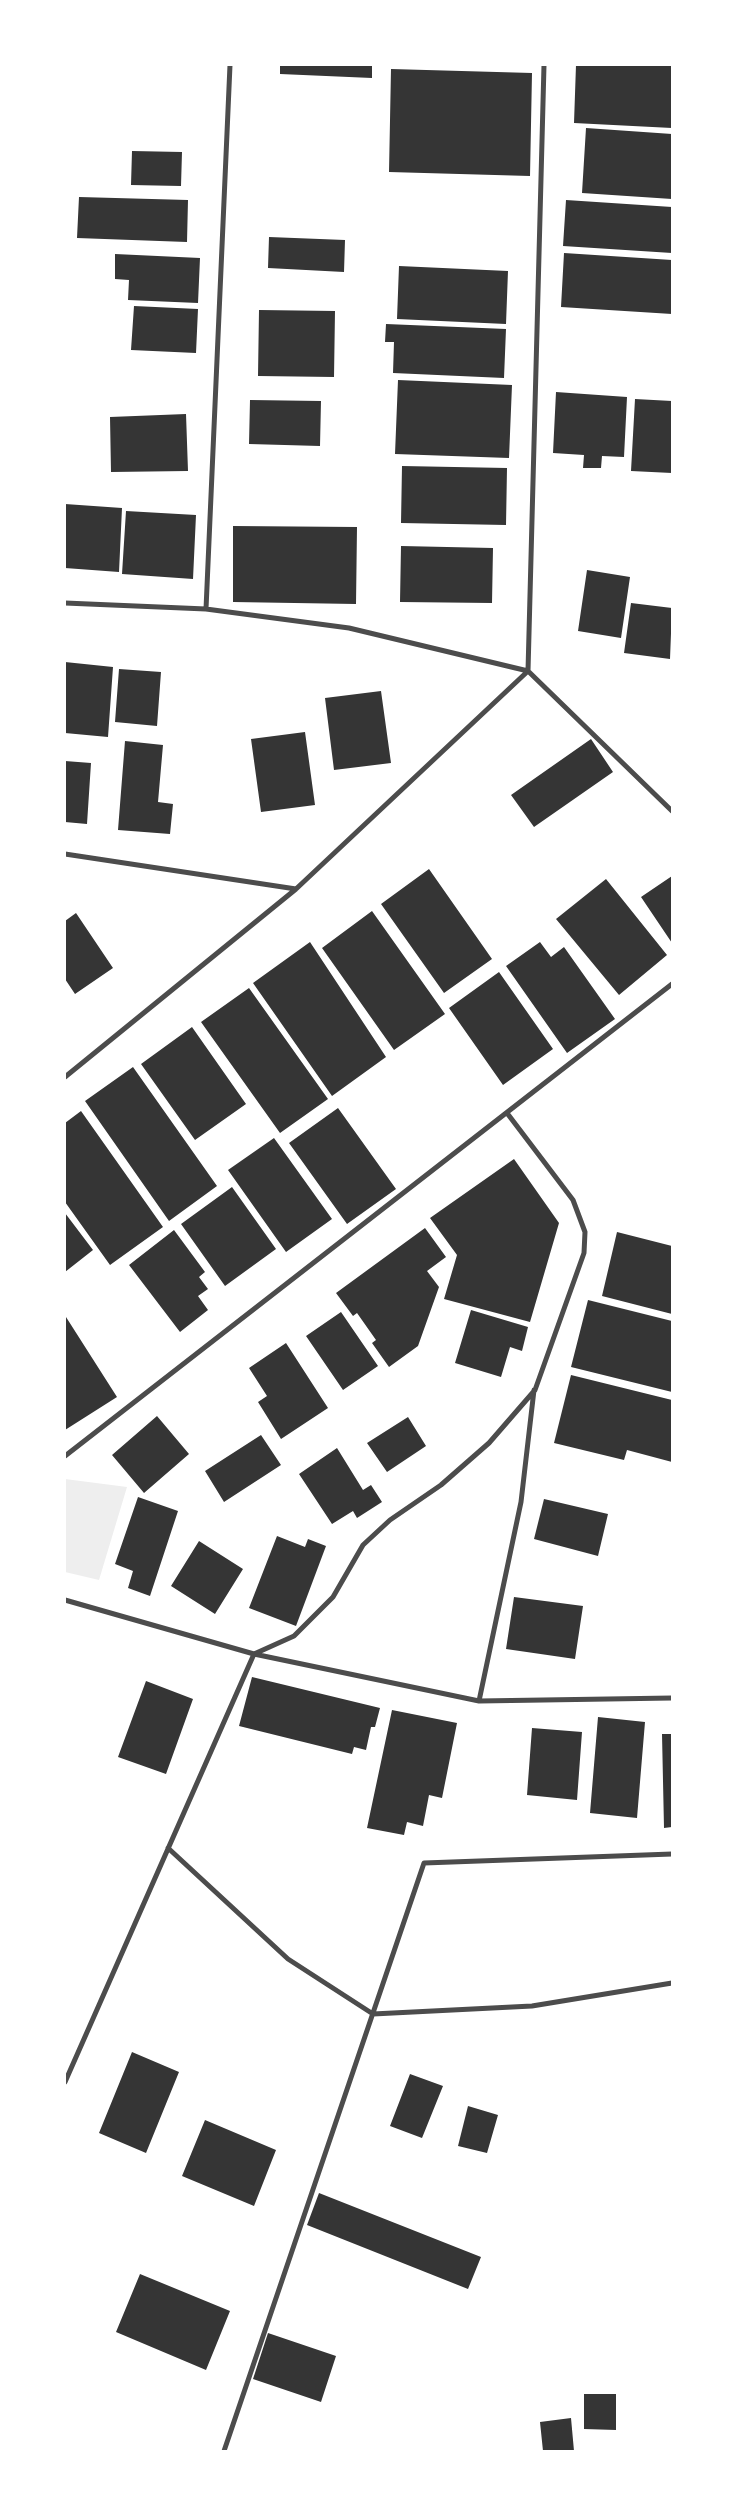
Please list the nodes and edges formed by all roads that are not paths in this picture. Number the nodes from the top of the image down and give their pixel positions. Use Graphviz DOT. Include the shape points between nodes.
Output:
graph roads {
  1 [pos="230,65"];
  2 [pos="544,65"];
  3 [pos="65,603"];
  4 [pos="206,609"];
  5 [pos="528,671"];
  6 [pos="672,811"];
  7 [pos="65,854"];
  8 [pos="296,889"];
  9 [pos="672,984"];
  10 [pos="65,1077"];
  11 [pos="508,1113"];
  12 [pos="534,1390"];
  13 [pos="65,1456"];
  14 [pos="65,1600"];
  15 [pos="254,1654"];
  16 [pos="672,1698"];
  17 [pos="479,1701"];
  18 [pos="168,1848"];
  19 [pos="672,1854"];
  20 [pos="672,1983"];
  21 [pos="373,2014"];
  22 [pos="65,2082"];
  23 [pos="224,2451"];
  1 -- 4 [label="street"];
  2 -- 5 [label="street"];
  3 -- 4 [label="street"];
  4 -- 5 [label="street" via="349,628"];
  5 -- 6 [label="street"];
  5 -- 8 [label="street"];
  7 -- 8 [label="street"];
  8 -- 10 [label="street"];
  9 -- 11 [label="street"];
  11 -- 12 [label="street" via="573,1200 585,1232 584,1253"];
  11 -- 13 [label="street"];
  12 -- 15 [label="street" via="489,1443 363,1545 333,1597 294,1636"];
  12 -- 17 [label="street" via="521,1502"];
  14 -- 15 [label="street"];
  15 -- 17 [label="street"];
  15 -- 18 [label="street"];
  16 -- 17 [label="street"];
  18 -- 21 [label="street" via="288,1959"];
  18 -- 22 [label="street"];
  19 -- 21 [label="street" via="424,1863"];
  20 -- 21 [label="street" via="532,2006"];
  21 -- 23 [label="street"];
}
